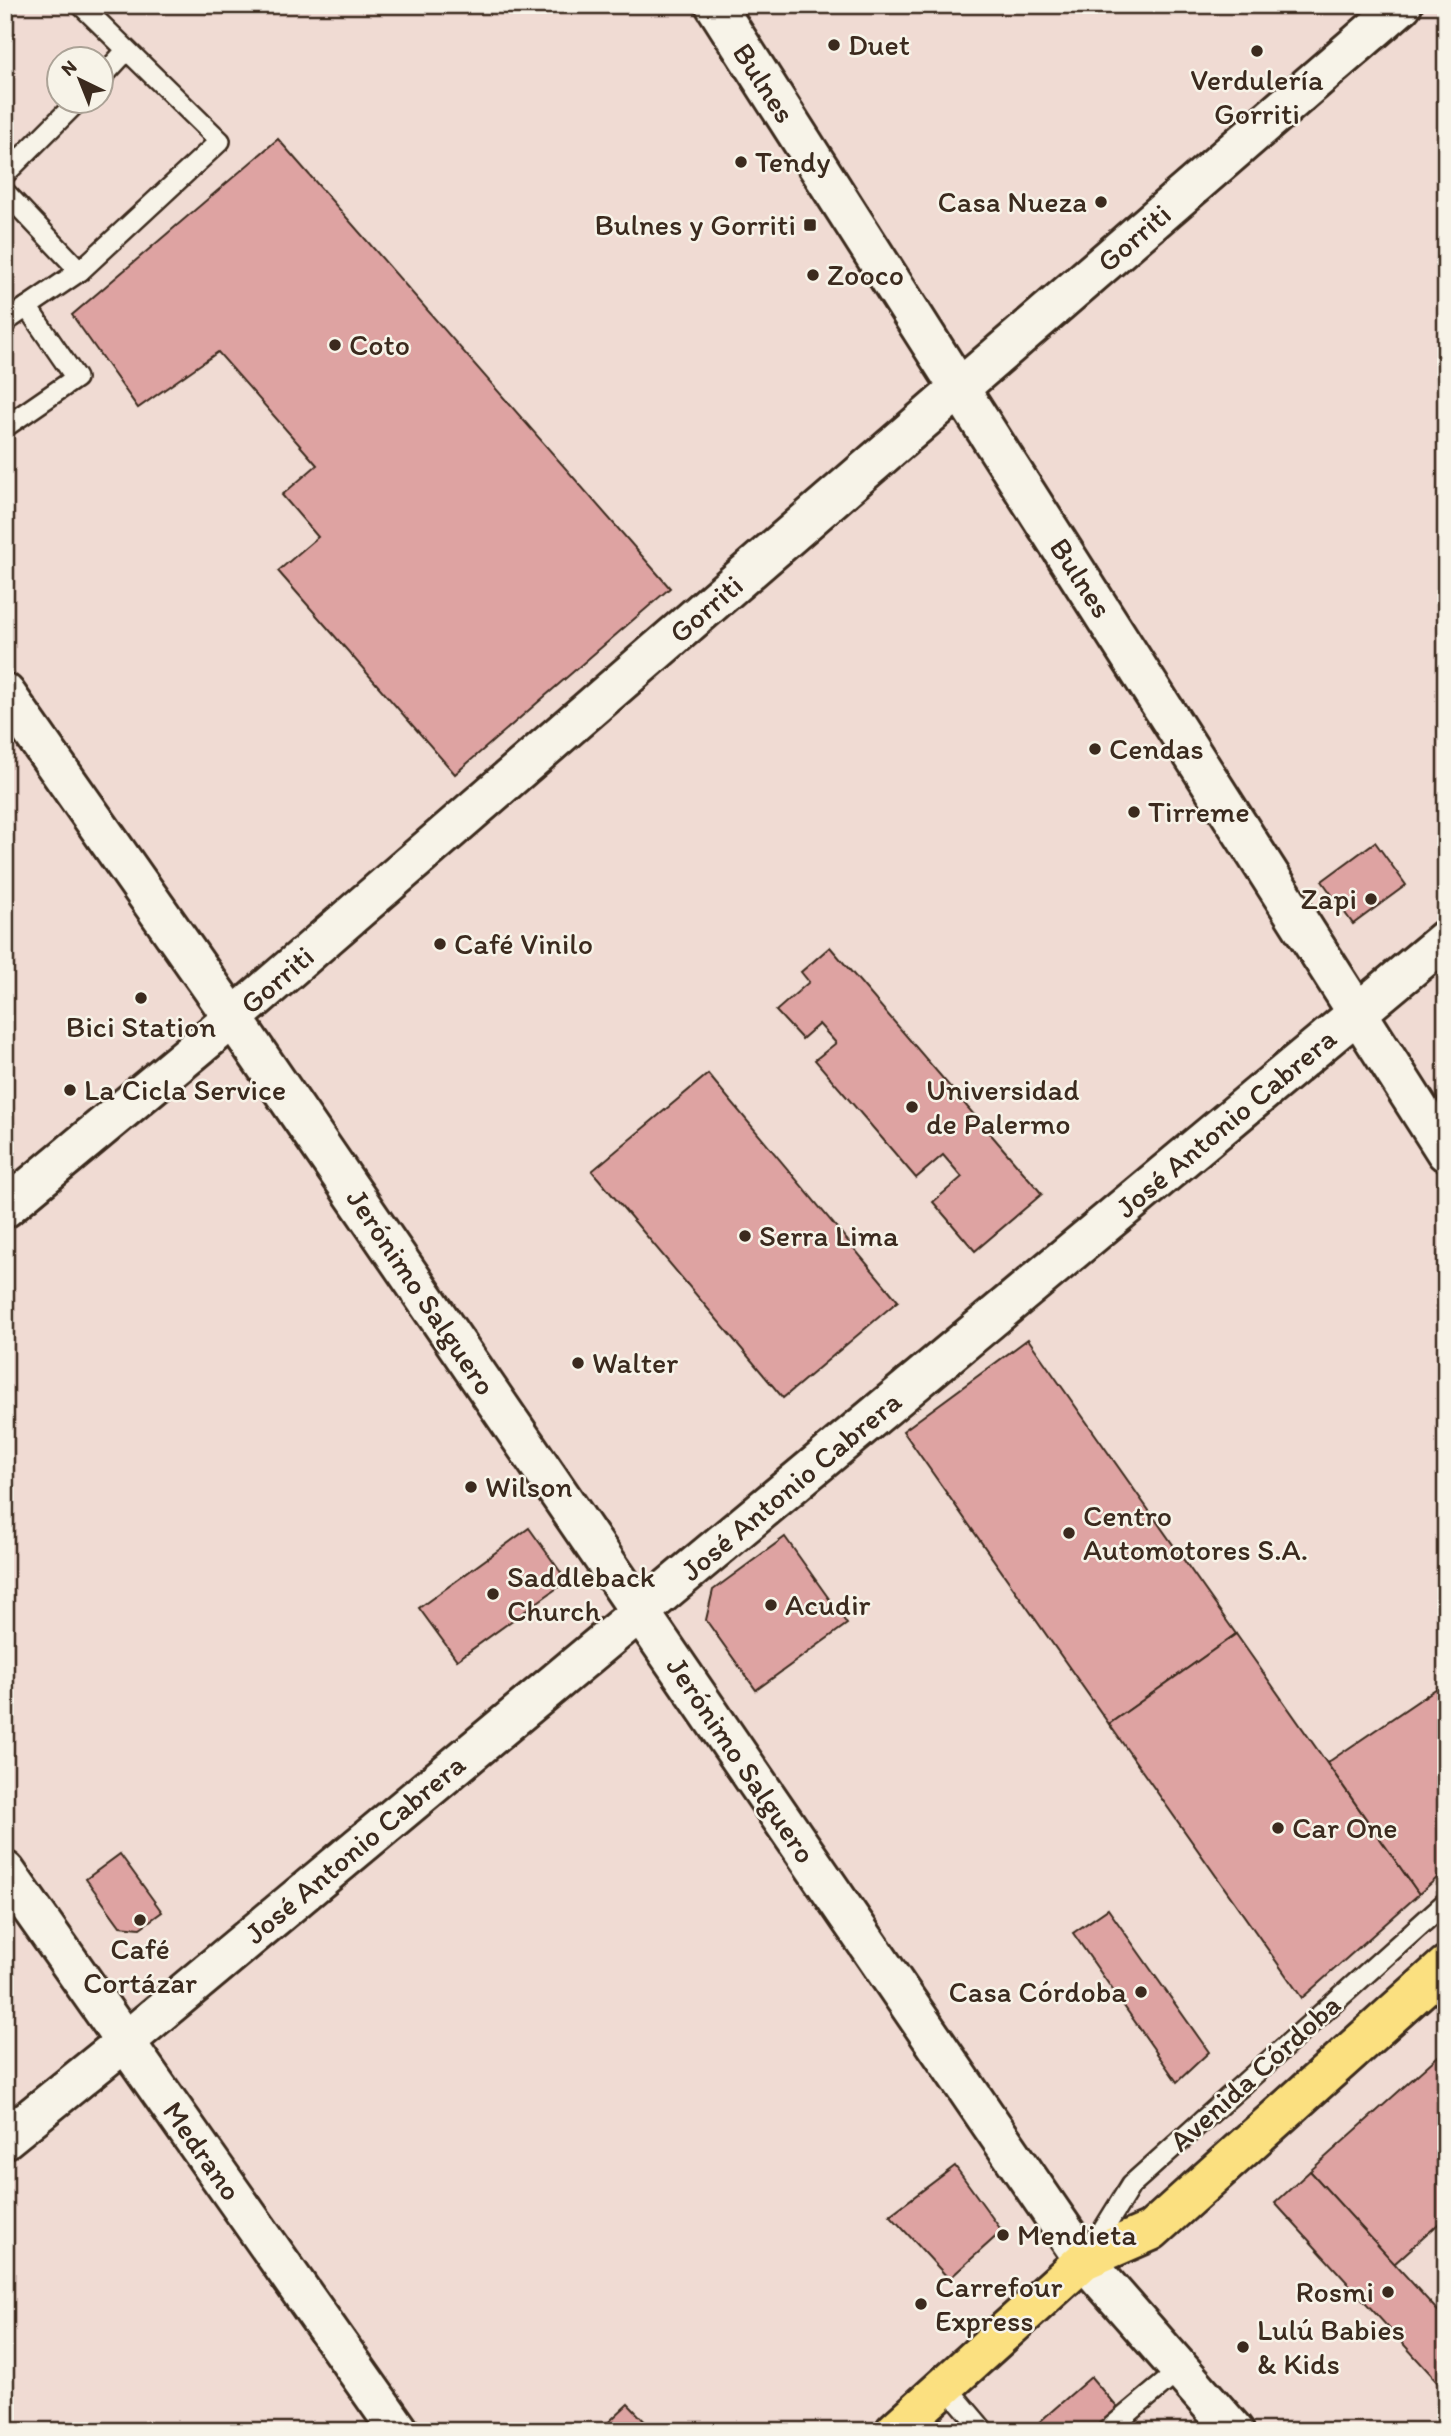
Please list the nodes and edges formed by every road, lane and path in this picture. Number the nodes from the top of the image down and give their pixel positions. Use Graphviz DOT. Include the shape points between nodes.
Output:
graph roads {
  1 [pos="81,5"];
  2 [pos="715,5"];
  3 [pos="1402,5"];
  4 [pos="126,51"];
  5 [pos="116,62"];
  6 [pos="63,116"];
  7 [pos="5,174"];
  8 [pos="5,192"];
  9 [pos="80,271"];
  10 [pos="27,307"];
  11 [pos="5,322"];
  12 [pos="960,389"];
  13 [pos="5,427"];
  14 [pos="5,693"];
  15 [pos="1446,939"];
  16 [pos="1357,1013"];
  17 [pos="233,1018"];
  18 [pos="1446,1152"];
  19 [pos="5,1208"];
  20 [pos="640,1612"];
  21 [pos="5,1871"];
  22 [pos="1446,1902"];
  23 [pos="1446,1966"];
  24 [pos="126,2041"];
  25 [pos="5,2139"];
  26 [pos="1084,2260"];
  27 [pos="1180,2370"];
  28 [pos="945,2385"];
  29 [pos="399,2431"];
  30 [pos="895,2431"];
  31 [pos="984,2431"];
  32 [pos="1107,2431"];
  33 [pos="1234,2431"];
  1 -- 4 [label="lane"];
  2 -- 12 [label="street, Bulnes"];
  3 -- 12 [label="street, Gorriti"];
  4 -- 5 [label="lane"];
  4 -- 9 [label="lane" via="220,141"];
  6 -- 7 [label="lane"];
  8 -- 9 [label="lane"];
  9 -- 10 [label="lane"];
  10 -- 11 [label="lane"];
  10 -- 13 [label="lane" via="76,378"];
  12 -- 16 [label="street, Bulnes"];
  12 -- 17 [label="street, Gorriti"];
  14 -- 17 [label="street, Jerónimo Salguero"];
  15 -- 16 [label="street, José Antonio Cabrera"];
  16 -- 18 [label="street, Bulnes"];
  16 -- 20 [label="street, José Antonio Cabrera"];
  17 -- 19 [label="street, Gorriti"];
  17 -- 20 [label="street, Jerónimo Salguero"];
  20 -- 24 [label="street, José Antonio Cabrera"];
  20 -- 26 [label="street, Jerónimo Salguero"];
  21 -- 24 [label="street, Medrano"];
  22 -- 26 [label="lane, Avenida Córdoba" via="1131,2185"];
  23 -- 26 [label="main road, Avenida Córdoba" via="1151,2231"];
  24 -- 25 [label="street, José Antonio Cabrera"];
  24 -- 29 [label="street, Medrano"];
  26 -- 27 [label="street, Jerónimo Salguero"];
  26 -- 28 [label="main road, Avenida Córdoba"];
  27 -- 32 [label="lane"];
  27 -- 33 [label="street, Jerónimo Salguero"];
  28 -- 30 [label="main road, Avenida Córdoba"];
  28 -- 31 [label="lane"];
}
